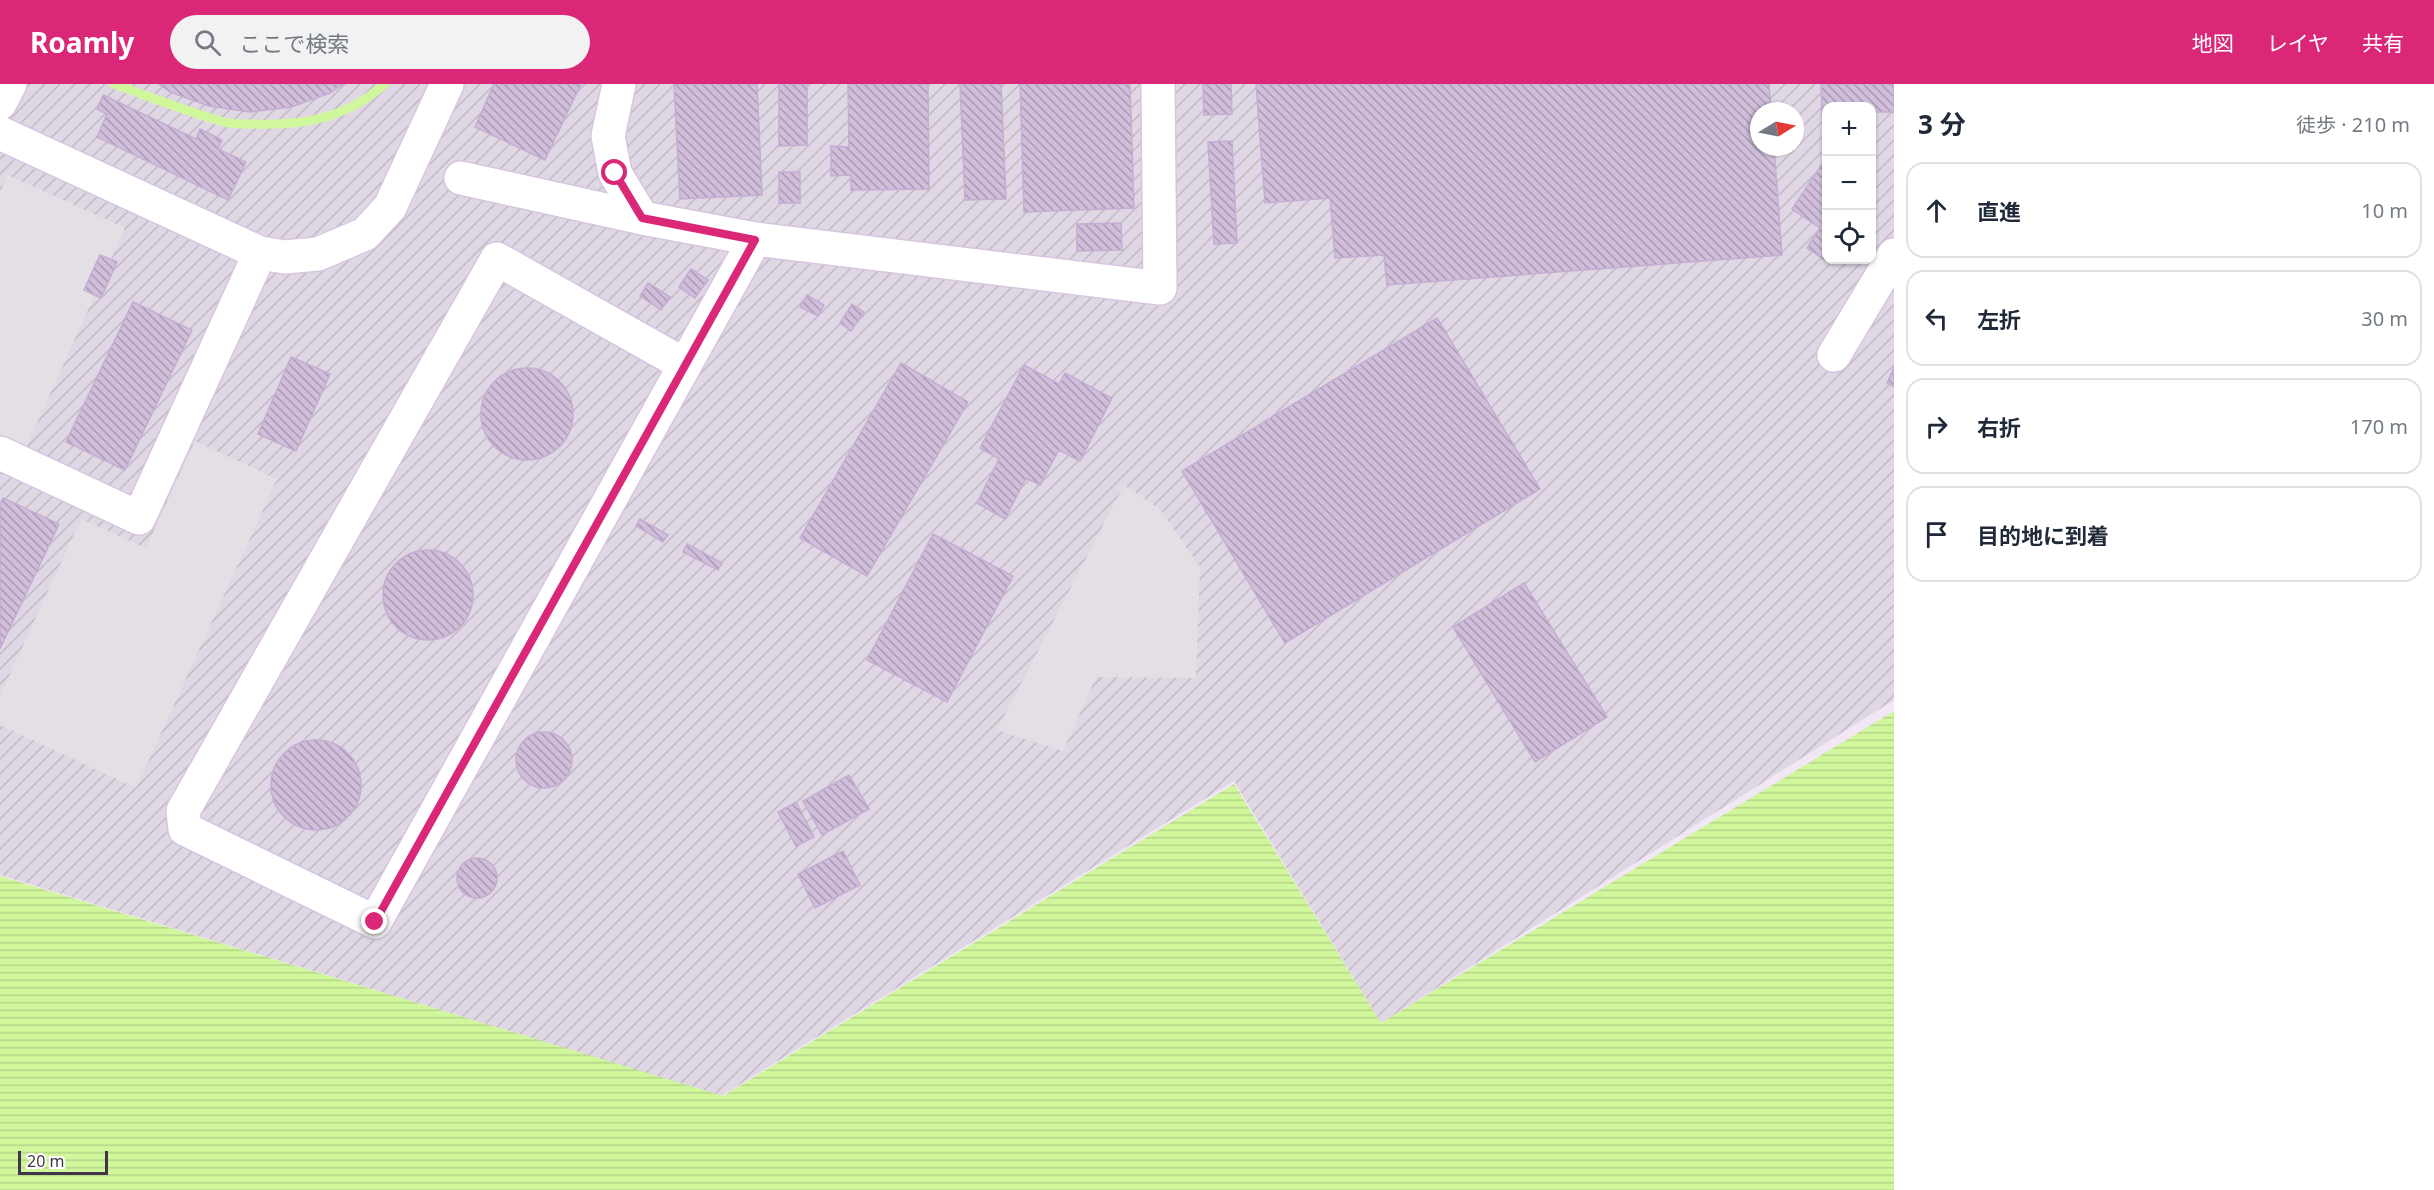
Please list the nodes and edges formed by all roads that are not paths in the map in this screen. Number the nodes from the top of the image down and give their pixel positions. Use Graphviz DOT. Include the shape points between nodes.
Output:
graph roads {
  1 [pos="10,84"];
  2 [pos="447,84"];
  3 [pos="619,84"];
  4 [pos="1158,84"];
  5 [pos="0,103"];
  6 [pos="0,133"];
  7 [pos="461,178"];
  8 [pos="642,218"];
  9 [pos="755,240"];
  10 [pos="260,253"];
  11 [pos="1894,255"];
  12 [pos="1834,355"];
  13 [pos="685,365"];
  14 [pos="0,453"];
  1 -- 5 [label="lane"];
  2 -- 10 [label="lane" via="390,207 365,234 318,254 285,257"];
  3 -- 8 [label="lane" via="608,136 615,173"];
  4 -- 9 [label="lane" via="1160,288"];
  6 -- 10 [label="lane"];
  7 -- 8 [label="lane"];
  8 -- 9 [label="lane"];
  9 -- 13 [label="lane"];
  10 -- 14 [label="lane" via="139,518"];
  11 -- 12 [label="lane"];
  13 -- 13 [label="lane" via="375,922 185,829 183,811 497,259"];
}
